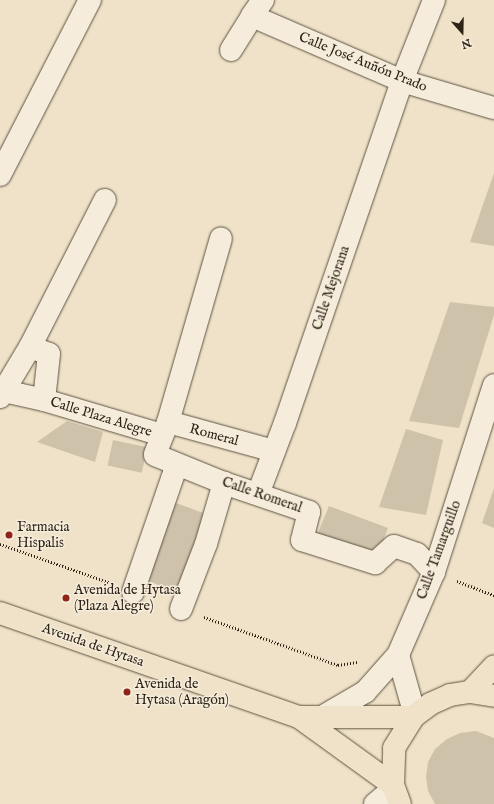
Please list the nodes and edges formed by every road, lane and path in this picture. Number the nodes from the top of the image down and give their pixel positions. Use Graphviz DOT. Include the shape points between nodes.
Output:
graph roads {
  1 [pos="90,0"];
  2 [pos="434,0"];
  3 [pos="257,8"];
  4 [pos="231,50"];
  5 [pos="402,81"];
  6 [pos="494,108"];
  7 [pos="0,175"];
  8 [pos="105,200"];
  9 [pos="221,238"];
  10 [pos="30,347"];
  11 [pos="494,384"];
  12 [pos="2,394"];
  13 [pos="44,400"];
  14 [pos="165,429"];
  15 [pos="274,451"];
  16 [pos="176,464"];
  17 [pos="224,482"];
  18 [pos="258,494"];
  19 [pos="0,544"];
  20 [pos="434,572"];
  21 [pos="133,592"];
  22 [pos="494,595"];
  23 [pos="181,608"];
  24 [pos="0,614"];
  25 [pos="398,654"];
  26 [pos="359,662"];
  27 [pos="494,666"];
  28 [pos="470,692"];
  29 [pos="494,696"];
  30 [pos="414,716"];
  31 [pos="299,717"];
  32 [pos="322,717"];
  33 [pos="395,793"];
  34 [pos="375,804"];
  1 -- 7 [label="street"];
  2 -- 5 [label="street, Calle Mejorana"];
  3 -- 4 [label="street"];
  3 -- 5 [label="street, Calle José Auñón Prado"];
  5 -- 6 [label="street, Calle José Auñón Prado"];
  5 -- 15 [label="street, Calle Mejorana"];
  8 -- 10 [label="street"];
  9 -- 14 [label="street"];
  10 -- 12 [label="street"];
  10 -- 13 [label="street, Calle Plaza Alegre" via="49,354"];
  11 -- 20 [label="street, Calle Tamarguillo"];
  12 -- 13 [label="street"];
  13 -- 14 [label="street, Calle Plaza Alegre"];
  14 -- 15 [label="street, Romeral"];
  14 -- 16 [label="street, Calle Romeral" via="155,455"];
  15 -- 18 [label="street, Calle Mejorana"];
  16 -- 17 [label="street, Calle Romeral"];
  16 -- 21 [label="street"];
  17 -- 18 [label="street, Calle Romeral"];
  17 -- 23 [label="street" via="206,544"];
  18 -- 20 [label="street, Calle Romeral" via="309,512 302,540 375,563 394,546 417,554"];
  19 -- 21 [label="path"];
  20 -- 22 [label="path"];
  20 -- 25 [label="street, Calle Tamarguillo"];
  23 -- 26 [label="path" via="338,665"];
  24 -- 31 [label="main road, Avenida de Hytasa"];
  25 -- 30 [label="street"];
  25 -- 32 [label="street, Calle Tamarguillo" via="365,692"];
  27 -- 28 [label="main road"];
  28 -- 29 [label="main road"];
  28 -- 30 [label="main road" via="430,704"];
  30 -- 32 [label="main road"];
  30 -- 33 [label="main road" via="394,748"];
  31 -- 32 [label="main road"];
  31 -- 33 [label="main road"];
  33 -- 34 [label="street"];
}
